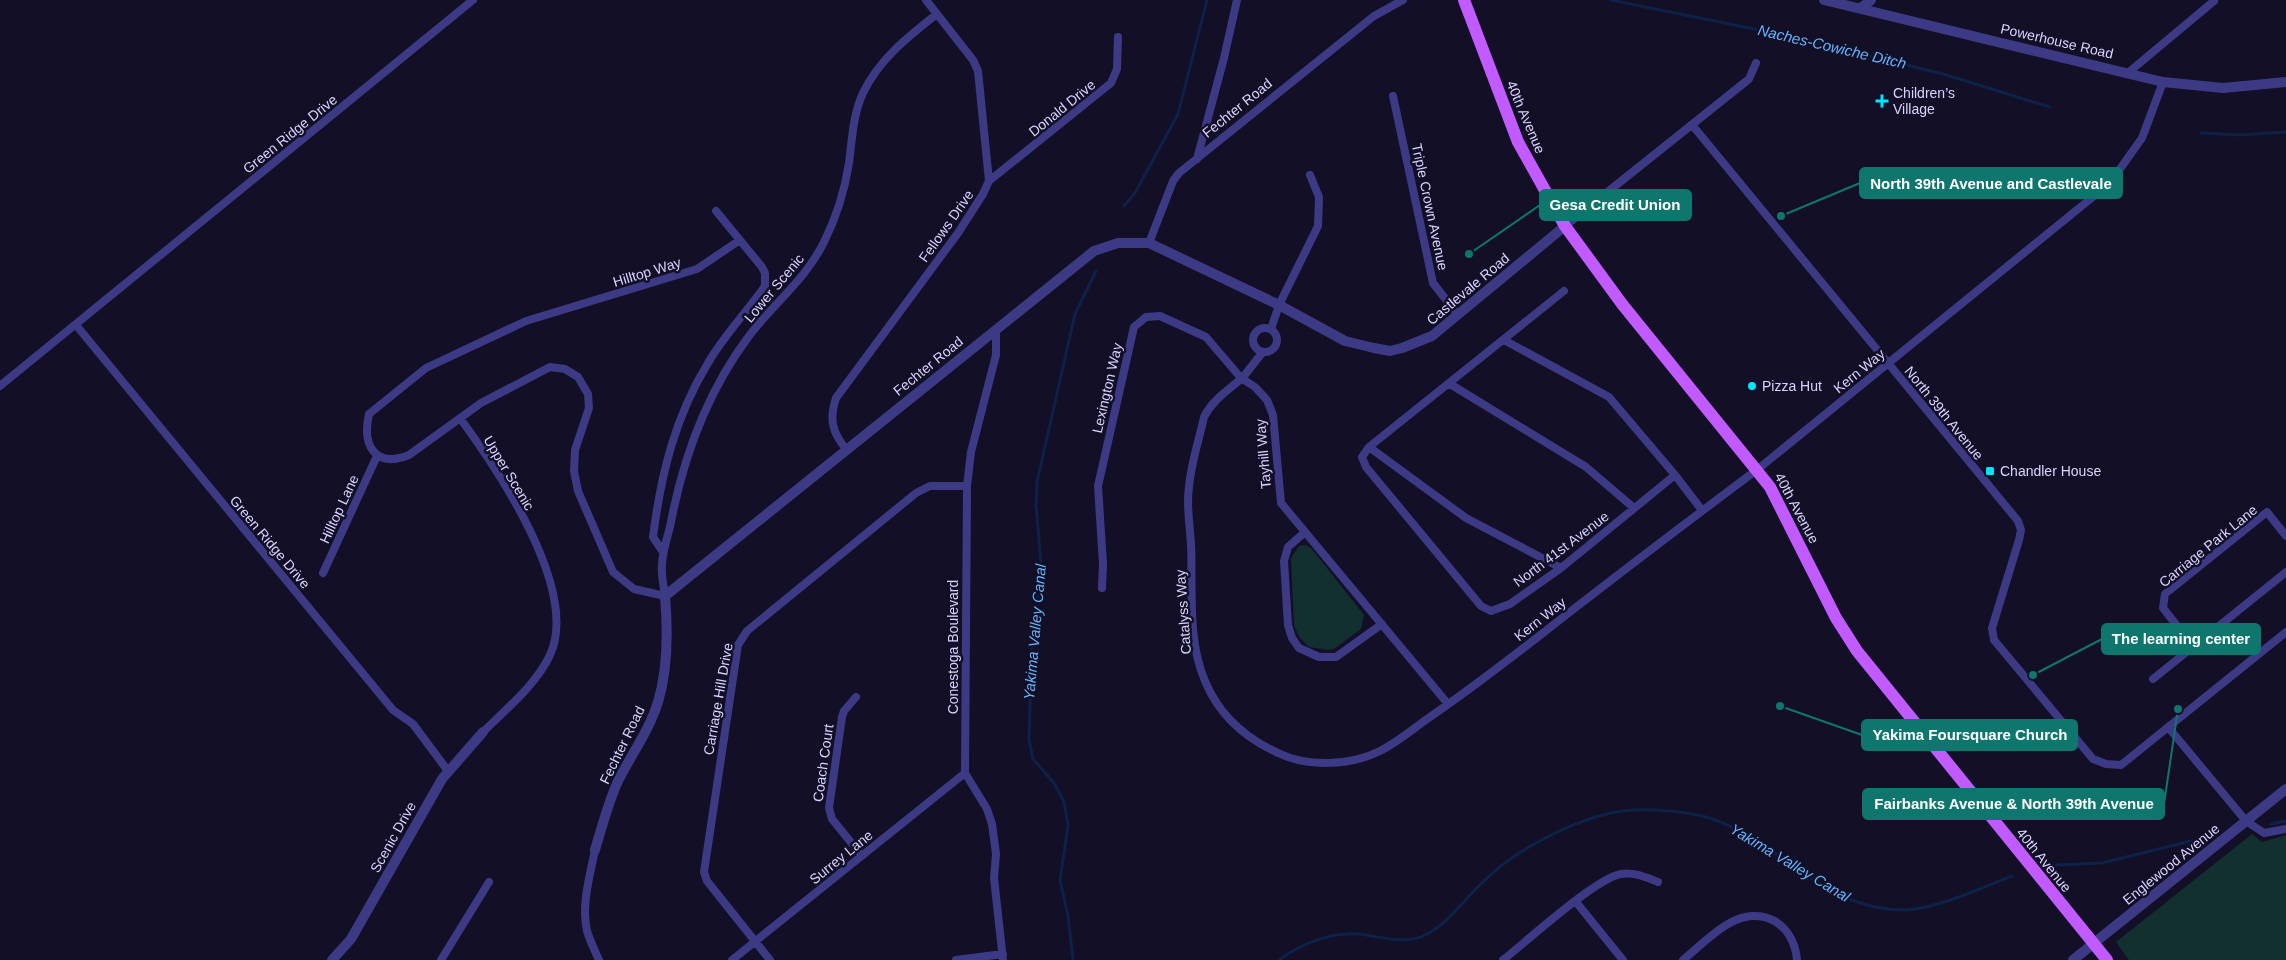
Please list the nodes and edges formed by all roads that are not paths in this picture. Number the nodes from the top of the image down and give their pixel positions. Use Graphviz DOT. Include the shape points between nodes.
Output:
graph roads {
  1 [pos="473,0"];
  2 [pos="926,0"];
  3 [pos="1236,0"];
  4 [pos="1403,0"];
  5 [pos="1464,0"];
  6 [pos="1824,0"];
  7 [pos="1871,0"];
  8 [pos="2214,1"];
  9 [pos="1861,8"];
  10 [pos="937,14"];
  11 [pos="1118,36"];
  12 [pos="1756,63"];
  13 [pos="2128,72"];
  14 [pos="2163,82"];
  15 [pos="2286,82"];
  16 [pos="1393,96"];
  17 [pos="1694,126"];
  18 [pos="1197,159"];
  19 [pos="1310,176"];
  20 [pos="989,180"];
  21 [pos="716,211"];
  22 [pos="1565,226"];
  23 [pos="740,240"];
  24 [pos="1148,243"];
  25 [pos="1564,291"];
  26 [pos="1279,305"];
  27 [pos="1458,315"];
  28 [pos="76,325"];
  29 [pos="1271,329"];
  30 [pos="996,330"];
  31 [pos="1504,340"];
  32 [pos="1263,352"];
  33 [pos="1888,364"];
  34 [pos="1241,378"];
  35 [pos="1450,384"];
  36 [pos="0,386"];
  37 [pos="460,418"];
  38 [pos="1369,447"];
  39 [pos="847,450"];
  40 [pos="377,456"];
  41 [pos="1758,469"];
  42 [pos="1675,475"];
  43 [pos="967,486"];
  44 [pos="1634,508"];
  45 [pos="1701,509"];
  46 [pos="1305,532"];
  47 [pos="2286,536"];
  48 [pos="663,552"];
  49 [pos="1560,568"];
  50 [pos="2286,572"];
  51 [pos="323,573"];
  52 [pos="1102,588"];
  53 [pos="666,596"];
  54 [pos="1382,624"];
  55 [pos="2286,632"];
  56 [pos="2193,646"];
  57 [pos="2153,678"];
  58 [pos="1482,681"];
  59 [pos="856,697"];
  60 [pos="1448,704"];
  61 [pos="2168,727"];
  62 [pos="483,732"];
  63 [pos="448,771"];
  64 [pos="965,773"];
  65 [pos="2286,789"];
  66 [pos="2246,821"];
  67 [pos="2286,829"];
  68 [pos="595,850"];
  69 [pos="862,856"];
  70 [pos="489,882"];
  71 [pos="1658,882"];
  72 [pos="1576,902"];
  73 [pos="755,942"];
  74 [pos="2094,943"];
  75 [pos="1003,957"];
  76 [pos="332,960"];
  77 [pos="441,960"];
  78 [pos="599,960"];
  79 [pos="732,960"];
  80 [pos="770,960"];
  81 [pos="956,960"];
  82 [pos="1503,960"];
  83 [pos="1624,960"];
  84 [pos="1684,960"];
  85 [pos="1797,960"];
  86 [pos="2073,960"];
  87 [pos="2107,960"];
  1 -- 28 [label="street, Green Ridge Drive"];
  2 -- 10 [label="street, Fellows Drive"];
  3 -- 18 [label="street"];
  4 -- 18 [label="street, Fechter Road" via="1374,16"];
  5 -- 22 [label="main road, 40th Avenue" via="1518,142"];
  6 -- 9 [label="street, Powerhouse Road"];
  7 -- 9 [label="street"];
  8 -- 13 [label="street"];
  9 -- 13 [label="street, Powerhouse Road"];
  10 -- 20 [label="street, Fellows Drive" via="973,60 978,72"];
  10 -- 48 [label="street, Lower Scenic" via="894,51 862,94 833,222 812,262 749,336 710,398 694,433 678,483"];
  11 -- 20 [label="street, Donald Drive" via="1117,69 1111,83"];
  12 -- 17 [label="street, Castlevale Road" via="1750,79"];
  13 -- 14 [label="street, Powerhouse Road"];
  14 -- 15 [label="street, Powerhouse Road" via="2223,88"];
  14 -- 33 [label="street, Kern Way" via="2142,138 2110,183"];
  16 -- 27 [label="street, Triple Crown Avenue" via="1433,283"];
  17 -- 22 [label="street, Castlevale Road"];
  17 -- 33 [label="street, North 39th Avenue"];
  18 -- 24 [label="street, Fechter Road" via="1173,180"];
  19 -- 26 [label="street, Catalyss Way" via="1319,197 1318,226"];
  20 -- 39 [label="street, Fellows Drive" via="958,233 836,398 831,424"];
  21 -- 23 [label="street"];
  22 -- 27 [label="street, Castlevale Road"];
  22 -- 41 [label="main road, 40th Avenue" via="1622,304"];
  23 -- 40 [label="street, Hilltop Way" via="697,269 526,322 426,368 369,414 366,437"];
  23 -- 48 [label="street" via="762,267 765,286 709,362 686,402 666,461 658,502 653,537"];
  24 -- 26 [label="street, Castlevale Road"];
  24 -- 30 [label="street, Fechter Road" via="1118,244 1094,252"];
  25 -- 31 [label="street"];
  26 -- 27 [label="street, Castlevale Road" via="1345,341 1390,350 1432,336"];
  26 -- 29 [label="street, Catalyss Way"];
  28 -- 36 [label="street, Green Ridge Drive"];
  28 -- 63 [label="street, Green Ridge Drive" via="386,703 412,724"];
  29 -- 32 [label="street, Catalyss Way" via="1276,334 1276,346"];
  29 -- 32 [label="street" via="1259,329 1253,336 1254,344"];
  30 -- 39 [label="street, Fechter Road"];
  30 -- 43 [label="street, Conestoga Boulevard" via="996,355 971,452"];
  31 -- 35 [label="street"];
  31 -- 42 [label="street" via="1609,397"];
  32 -- 34 [label="street, Catalyss Way"];
  33 -- 41 [label="street, Kern Way"];
  33 -- 61 [label="street, North 39th Avenue" via="2018,521 2021,530 2019,540 1992,628 1994,640 2093,759 2121,765"];
  34 -- 46 [label="street, Tayhill Way" via="1255,387 1271,407 1281,503"];
  34 -- 52 [label="street, Lexington Way" via="1206,337 1153,315 1134,327 1098,486"];
  34 -- 60 [label="street, Catalyss Way" via="1215,400 1204,417 1188,488 1195,644 1204,680 1215,700 1247,736 1281,754 1313,762 1358,759 1379,752"];
  35 -- 38 [label="street"];
  35 -- 44 [label="street" via="1586,467"];
  37 -- 40 [label="street" via="409,455 398,460"];
  37 -- 53 [label="street" via="481,403 550,367 565,369 578,377 588,394 589,408 575,450 574,471 578,491 613,572 634,589"];
  37 -- 62 [label="street, Upper Scenic" via="493,463 534,541 553,587 558,628 550,655 532,682"];
  38 -- 49 [label="street" via="1466,518"];
  38 -- 49 [label="street, North 41st Avenue" via="1362,458 1366,467 1481,606 1491,611 1510,604"];
  39 -- 53 [label="street, Fechter Road"];
  40 -- 51 [label="street, Hilltop Lane"];
  41 -- 45 [label="street, Kern Way"];
  41 -- 74 [label="main road, 40th Avenue" via="1770,486 1836,618 1857,651"];
  42 -- 44 [label="street, North 41st Avenue"];
  42 -- 45 [label="street"];
  43 -- 64 [label="street, Conestoga Boulevard"];
  43 -- 73 [label="street, Carriage Hill Drive" via="930,486 916,493 747,631 738,645 704,872 707,881"];
  44 -- 49 [label="street, North 41st Avenue"];
  45 -- 58 [label="street, Kern Way"];
  46 -- 54 [label="street, Tayhill Way"];
  46 -- 54 [label="street" via="1288,547 1284,561 1288,625 1299,648 1319,658 1336,657"];
  47 -- 56 [label="street, Carriage Park Lane" via="2267,512 2165,594 2163,608"];
  48 -- 53 [label="street, Lower Scenic"];
  50 -- 56 [label="street"];
  53 -- 68 [label="street, Fechter Road" via="666,654 657,703 618,782"];
  54 -- 60 [label="street, Tayhill Way"];
  55 -- 61 [label="street"];
  56 -- 57 [label="street"];
  58 -- 60 [label="street, Catalyss Way"];
  59 -- 69 [label="street, Coach Court" via="842,717 829,808 832,819"];
  61 -- 66 [label="street"];
  62 -- 63 [label="street, Scenic Drive"];
  63 -- 76 [label="street, Scenic Drive" via="351,938"];
  64 -- 69 [label="street, Surrey Lane"];
  64 -- 75 [label="street" via="987,809 992,824"];
  65 -- 66 [label="street, Englewood Avenue"];
  66 -- 67 [label="street" via="2264,832"];
  66 -- 74 [label="street, Englewood Avenue"];
  68 -- 78 [label="street" via="585,918 587,932"];
  69 -- 73 [label="street, Surrey Lane"];
  70 -- 77 [label="street"];
  71 -- 72 [label="street" via="1634,873 1619,874 1600,882"];
  72 -- 82 [label="street"];
  72 -- 83 [label="street"];
  73 -- 79 [label="street, Surrey Lane"];
  73 -- 80 [label="street, Carriage Hill Drive"];
  74 -- 86 [label="street, Englewood Avenue"];
  74 -- 87 [label="main road, 40th Avenue"];
  75 -- 81 [label="street"];
  84 -- 85 [label="street" via="1728,924 1753,916 1782,924 1795,942"];
}
